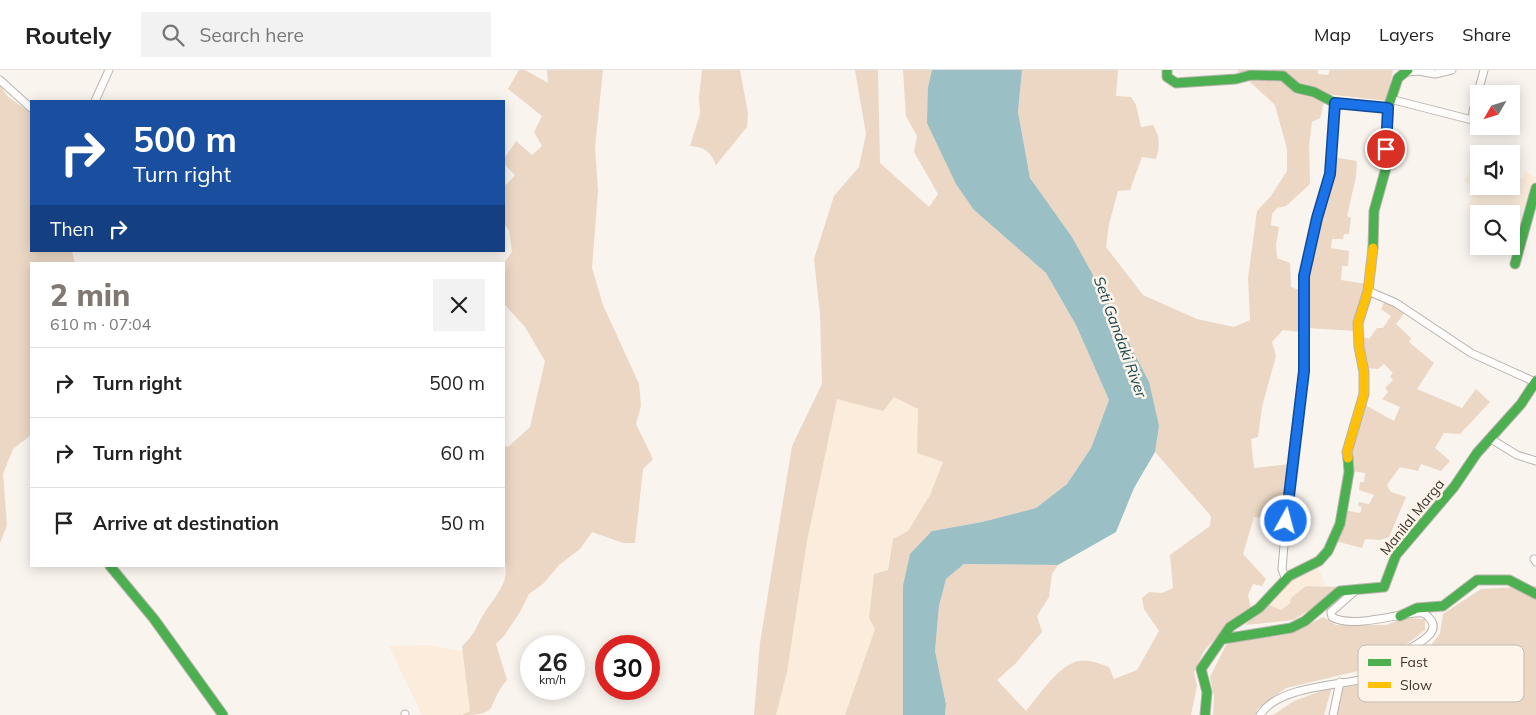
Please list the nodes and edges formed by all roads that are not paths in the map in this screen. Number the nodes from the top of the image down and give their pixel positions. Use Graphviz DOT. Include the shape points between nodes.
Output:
graph roads {
  1 [pos="109,70"];
  2 [pos="1167,70"];
  3 [pos="1452,70"];
  4 [pos="1484,70"];
  5 [pos="1406,71"];
  6 [pos="0,80"];
  7 [pos="95,100"];
  8 [pos="1335,103"];
  9 [pos="1389,103"];
  10 [pos="30,107"];
  11 [pos="1536,188"];
  12 [pos="1515,264"];
  13 [pos="1368,291"];
  14 [pos="1536,382"];
  15 [pos="1491,439"];
  16 [pos="1536,461"];
  17 [pos="111,567"];
  18 [pos="1286,580"];
  19 [pos="1358,588"];
  20 [pos="1536,594"];
  21 [pos="1400,616"];
  22 [pos="1222,639"];
  23 [pos="1417,645"];
  24 [pos="1358,679"];
  25 [pos="1340,682"];
  26 [pos="223,715"];
  27 [pos="1205,715"];
  28 [pos="1260,715"];
  29 [pos="1333,715"];
  1 -- 7 [label="street"];
  2 -- 8 [label="street" via="1167,77 1176,83 1251,75 1283,76 1297,88 1314,92"];
  3 -- 5 [label="street" via="1435,74"];
  4 -- 9 [label="street" via="1472,120"];
  5 -- 9 [label="street" via="1398,78"];
  6 -- 10 [label="street"];
  8 -- 9 [label="street"];
  8 -- 18 [label="street" via="1330,174 1304,276 1304,371 1286,521 1282,569"];
  9 -- 13 [label="street" via="1386,168 1374,211"];
  11 -- 12 [label="street"];
  13 -- 14 [label="street" via="1396,303 1464,349"];
  13 -- 18 [label="street" via="1358,323 1364,394 1347,452 1349,472 1340,524 1328,552"];
  14 -- 15 [label="street, Manilal Marga"];
  15 -- 16 [label="street" via="1516,455"];
  15 -- 19 [label="street, Manilal Marga" via="1396,555 1384,587"];
  17 -- 26 [label="street" via="154,619"];
  18 -- 22 [label="street" via="1259,608 1230,627"];
  19 -- 21 [label="street" via="1336,606 1331,612 1332,617 1349,622"];
  19 -- 22 [label="street, Manilal Marga" via="1340,591 1305,621 1291,628"];
  20 -- 21 [label="street" via="1509,580 1477,580 1443,606 1417,608"];
  21 -- 23 [label="street" via="1414,612 1431,618 1431,632"];
  22 -- 27 [label="street" via="1201,669 1209,699"];
  24 -- 25 [label="street"];
  25 -- 28 [label="street" via="1303,690 1273,702"];
  25 -- 29 [label="street"];
}
